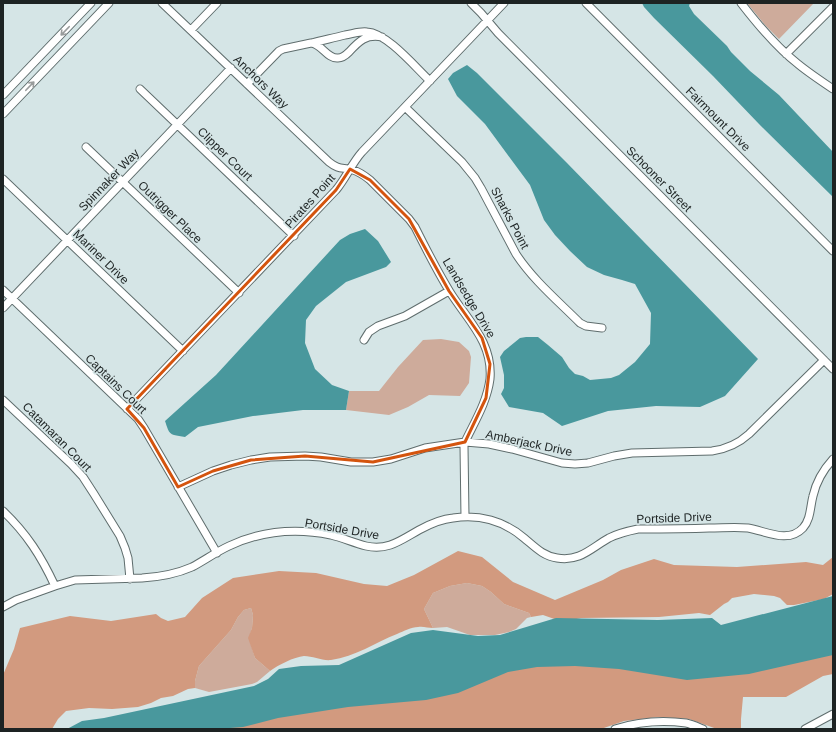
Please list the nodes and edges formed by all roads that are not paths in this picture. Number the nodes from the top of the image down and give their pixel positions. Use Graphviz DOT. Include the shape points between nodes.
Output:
graph roads {
  1 [pos="92,3"];
  2 [pos="109,3"];
  3 [pos="162,3"];
  4 [pos="217,3"];
  5 [pos="471,3"];
  6 [pos="504,3"];
  7 [pos="586,3"];
  8 [pos="741,3"];
  9 [pos="833,7"];
  10 [pos="488,21"];
  11 [pos="191,30"];
  12 [pos="382,37"];
  13 [pos="311,43"];
  14 [pos="786,54"];
  15 [pos="230,68"];
  16 [pos="430,81"];
  17 [pos="247,84"];
  18 [pos="140,89"];
  19 [pos="833,89"];
  20 [pos="3,95"];
  21 [pos="405,107"];
  22 [pos="3,114"];
  23 [pos="177,124"];
  24 [pos="86,147"];
  25 [pos="350,169"];
  26 [pos="3,179"];
  27 [pos="122,182"];
  28 [pos="294,236"];
  29 [pos="67,240"];
  30 [pos="833,251"];
  31 [pos="3,290"];
  32 [pos="449,291"];
  33 [pos="238,293"];
  34 [pos="12,298"];
  35 [pos="3,308"];
  36 [pos="602,328"];
  37 [pos="364,340"];
  38 [pos="183,351"];
  39 [pos="824,360"];
  40 [pos="833,369"];
  41 [pos="3,400"];
  42 [pos="127,409"];
  43 [pos="465,442"];
  44 [pos="833,459"];
  45 [pos="178,487"];
  46 [pos="3,511"];
  47 [pos="465,517"];
  48 [pos="217,553"];
  49 [pos="130,578"];
  50 [pos="55,586"];
  51 [pos="3,607"];
  52 [pos="833,714"];
  53 [pos="615,729"];
  54 [pos="703,729"];
  55 [pos="805,729"];
  1 -- 20 [label="street, one-way"];
  22 -- 2 [label="street, one-way"];
  3 -- 11 [label="street, Anchors Way"];
  4 -- 11 [label="street"];
  5 -- 10 [label="street, Schooner Street"];
  6 -- 10 [label="street, Pirates Point"];
  7 -- 30 [label="street, Fairmount Drive"];
  8 -- 14 [label="street"];
  9 -- 14 [label="street"];
  10 -- 16 [label="street, Pirates Point"];
  10 -- 39 [label="street, Schooner Street"];
  11 -- 15 [label="street, Anchors Way"];
  12 -- 13 [label="street" via="370,32 359,32"];
  12 -- 13 [label="street" via="364,38 339,58 331,56 317,44"];
  12 -- 16 [label="street"];
  13 -- 17 [label="street" via="279,51"];
  14 -- 19 [label="street"];
  15 -- 17 [label="street, Anchors Way"];
  15 -- 23 [label="street, Spinnaker Way"];
  16 -- 21 [label="street, Pirates Point"];
  17 -- 25 [label="street, Anchors Way" via="332,165"];
  18 -- 23 [label="street, Clipper Court"];
  21 -- 25 [label="street, Pirates Point" via="362,152"];
  21 -- 36 [label="street, Sharks Point" via="475,178 516,254 535,278 580,323"];
  23 -- 27 [label="street, Spinnaker Way"];
  23 -- 28 [label="street, Clipper Court"];
  24 -- 27 [label="street, Outrigger Place"];
  25 -- 28 [label="street, Pirates Point" via="336,190"];
  25 -- 32 [label="street, Landsedge Drive" via="370,180 409,219"];
  26 -- 29 [label="street, Mariner Drive"];
  27 -- 29 [label="street, Spinnaker Way"];
  27 -- 33 [label="street, Outrigger Place"];
  28 -- 33 [label="street, Pirates Point"];
  29 -- 34 [label="street, Spinnaker Way"];
  29 -- 38 [label="street, Mariner Drive"];
  31 -- 34 [label="street, Captains Court"];
  32 -- 37 [label="street" via="410,313 378,326"];
  32 -- 43 [label="street, Landsedge Drive" via="482,338 490,364 486,398"];
  33 -- 38 [label="street, Pirates Point"];
  34 -- 35 [label="street, Spinnaker Way"];
  34 -- 42 [label="street, Captains Court"];
  38 -- 42 [label="street, Pirates Point"];
  39 -- 40 [label="street, Schooner Street"];
  39 -- 43 [label="street, Amberjack Drive" via="749,434 735,444 712,452 632,453 575,464 489,444"];
  41 -- 49 [label="street, Catamaran Court" via="83,477 120,536 128,558"];
  42 -- 45 [label="street, Captains Court" via="144,428"];
  43 -- 45 [label="street, Amberjack Drive" via="426,448 373,462 350,462 305,456 270,457 231,465"];
  43 -- 47 [label="street, Landsedge Drive"];
  44 -- 47 [label="street, Portside Drive" via="816,487 804,527 786,536 739,528 638,530 624,532 577,558 568,559 548,556 518,533 498,522"];
  45 -- 48 [label="street, Captains Court"];
  46 -- 50 [label="street" via="35,548"];
  47 -- 48 [label="street, Portside Drive" via="435,522 398,542 376,548 321,533 284,532 249,538"];
  48 -- 49 [label="street, Portside Drive" via="182,570 152,578"];
  49 -- 50 [label="street, Portside Drive" via="82,579"];
  50 -- 51 [label="street, Portside Drive"];
  52 -- 55 [label="street"];
  53 -- 54 [label="street" via="658,721 687,723"];
}
